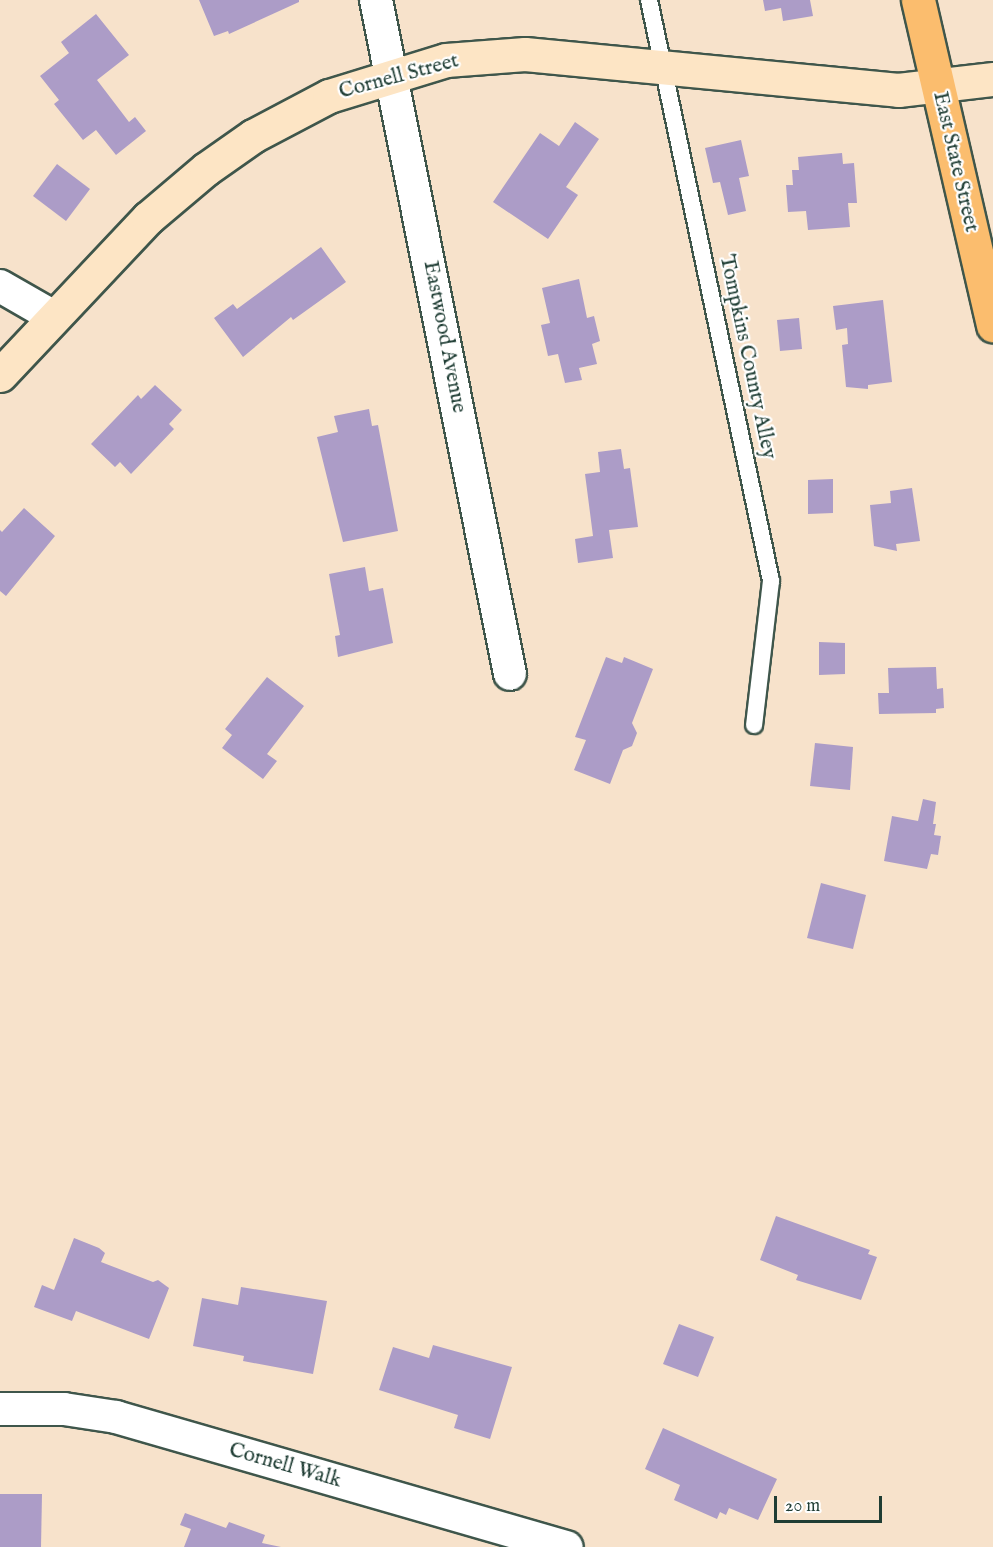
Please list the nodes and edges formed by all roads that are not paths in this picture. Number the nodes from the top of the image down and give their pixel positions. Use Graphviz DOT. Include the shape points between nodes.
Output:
graph roads {
  1 [pos="376,0"];
  2 [pos="649,0"];
  3 [pos="918,0"];
  4 [pos="662,64"];
  5 [pos="393,76"];
  6 [pos="993,79"];
  7 [pos="937,87"];
  8 [pos="0,286"];
  9 [pos="54,317"];
  10 [pos="993,325"];
  11 [pos="0,375"];
  12 [pos="510,674"];
  13 [pos="754,725"];
  14 [pos="0,1409"];
  15 [pos="567,1547"];
  1 -- 5 [label="street, Eastwood Avenue"];
  2 -- 4 [label="lane, Tompkins County Alley"];
  3 -- 7 [label="highway, East State Street"];
  4 -- 5 [label="street, Cornell Street" via="525,54 446,60"];
  4 -- 7 [label="street, Cornell Street" via="834,85 898,90"];
  4 -- 13 [label="lane, Tompkins County Alley" via="771,581"];
  5 -- 9 [label="street, Cornell Street" via="328,96 253,136 206,169 148,218"];
  5 -- 12 [label="street, Eastwood Avenue"];
  6 -- 7 [label="street, Cornell Street"];
  7 -- 10 [label="highway, East State Street"];
  8 -- 9 [label="street"];
  9 -- 11 [label="street, Cornell Street"];
  14 -- 15 [label="street, Cornell Walk" via="64,1409 116,1417"];
}
